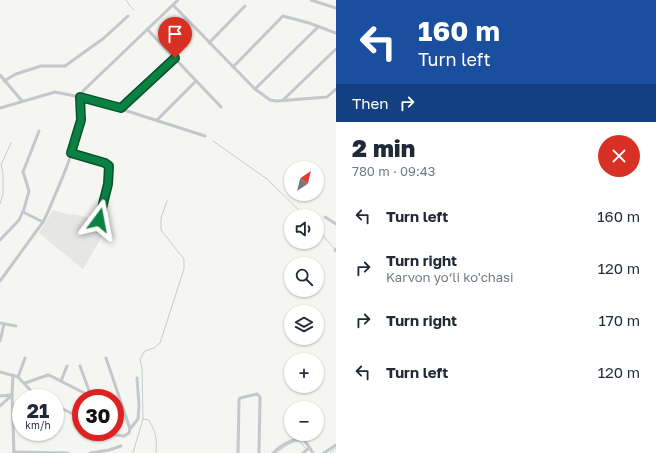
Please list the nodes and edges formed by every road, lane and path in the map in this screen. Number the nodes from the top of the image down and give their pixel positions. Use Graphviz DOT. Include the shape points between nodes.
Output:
graph roads {
  1 [pos="178,0"];
  2 [pos="311,0"];
  3 [pos="173,5"];
  4 [pos="245,6"];
  5 [pos="336,8"];
  6 [pos="128,16"];
  7 [pos="318,27"];
  8 [pos="147,29"];
  9 [pos="336,33"];
  10 [pos="209,42"];
  11 [pos="336,49"];
  12 [pos="175,58"];
  13 [pos="233,67"];
  14 [pos="0,75"];
  15 [pos="4,81"];
  16 [pos="196,81"];
  17 [pos="255,88"];
  18 [pos="336,89"];
  19 [pos="80,97"];
  20 [pos="283,100"];
  21 [pos="22,101"];
  22 [pos="221,107"];
  23 [pos="0,108"];
  24 [pos="121,108"];
  25 [pos="156,120"];
  26 [pos="39,131"];
  27 [pos="205,136"];
  28 [pos="71,153"];
  29 [pos="23,212"];
  30 [pos="325,217"];
  31 [pos="99,220"];
  32 [pos="43,222"];
  33 [pos="336,224"];
  34 [pos="0,240"];
  35 [pos="0,280"];
  36 [pos="2,323"];
  37 [pos="16,326"];
  38 [pos="0,341"];
  39 [pos="25,358"];
  40 [pos="106,358"];
  41 [pos="67,366"];
  42 [pos="80,366"];
  43 [pos="0,372"];
  44 [pos="13,375"];
  45 [pos="18,377"];
  46 [pos="137,378"];
  47 [pos="61,381"];
  48 [pos="25,384"];
  49 [pos="12,389"];
  50 [pos="30,389"];
  51 [pos="76,389"];
  52 [pos="89,389"];
  53 [pos="12,395"];
  54 [pos="0,396"];
  55 [pos="0,406"];
  56 [pos="130,429"];
  57 [pos="124,436"];
  58 [pos="14,441"];
  59 [pos="336,445"];
  60 [pos="121,446"];
  61 [pos="309,448"];
  62 [pos="110,451"];
  63 [pos="14,452"];
  64 [pos="47,453"];
  65 [pos="68,453"];
  66 [pos="90,453"];
  67 [pos="238,453"];
  68 [pos="259,453"];
  69 [pos="273,453"];
  70 [pos="303,453"];
  71 [pos="313,453"];
  72 [pos="324,453"];
  1 -- 3 [label="street"];
  2 -- 5 [label="street"];
  3 -- 8 [label="street"];
  3 -- 10 [label="street"];
  4 -- 10 [label="street"];
  6 -- 15 [label="street" via="104,38 65,66 41,66"];
  7 -- 9 [label="street"];
  7 -- 13 [label="street" via="283,16"];
  7 -- 17 [label="street"];
  8 -- 12 [label="street"];
  8 -- 19 [label="street" via="86,87"];
  10 -- 13 [label="street"];
  11 -- 20 [label="street"];
  12 -- 16 [label="street"];
  12 -- 24 [label="street"];
  13 -- 17 [label="street"];
  14 -- 15 [label="street"];
  15 -- 21 [label="street"];
  16 -- 22 [label="street"];
  16 -- 25 [label="street"];
  17 -- 20 [label="street" via="270,100"];
  18 -- 20 [label="street" via="327,96"];
  19 -- 21 [label="street" via="55,92"];
  19 -- 24 [label="street"];
  19 -- 28 [label="street" via="81,120"];
  21 -- 23 [label="street"];
  24 -- 25 [label="street"];
  25 -- 27 [label="street"];
  26 -- 29 [label="street" via="23,172 30,191"];
  28 -- 31 [label="street" via="109,166 108,184"];
  28 -- 32 [label="street"];
  29 -- 32 [label="street"];
  29 -- 34 [label="street"];
  30 -- 33 [label="street"];
  32 -- 35 [label="street"];
  36 -- 37 [label="street"];
  36 -- 38 [label="street"];
  39 -- 45 [label="street"];
  40 -- 56 [label="street"];
  41 -- 47 [label="street"];
  42 -- 52 [label="street"];
  43 -- 44 [label="street"];
  44 -- 45 [label="street"];
  44 -- 49 [label="street"];
  45 -- 48 [label="street"];
  46 -- 56 [label="street" via="139,417"];
  47 -- 48 [label="street" via="48,375"];
  47 -- 51 [label="street"];
  48 -- 50 [label="street"];
  53 -- 54 [label="street"];
  53 -- 55 [label="street"];
  56 -- 57 [label="street"];
  58 -- 63 [label="street"];
  59 -- 72 [label="street"];
  60 -- 62 [label="street"];
  61 -- 69 [label="street" via="301,438 294,439"];
  61 -- 70 [label="street"];
  61 -- 71 [label="street"];
  62 -- 66 [label="street"];
  63 -- 64 [label="street"];
  64 -- 65 [label="street"];
  67 -- 68 [label="street" via="239,400 257,394 260,397"];
}
